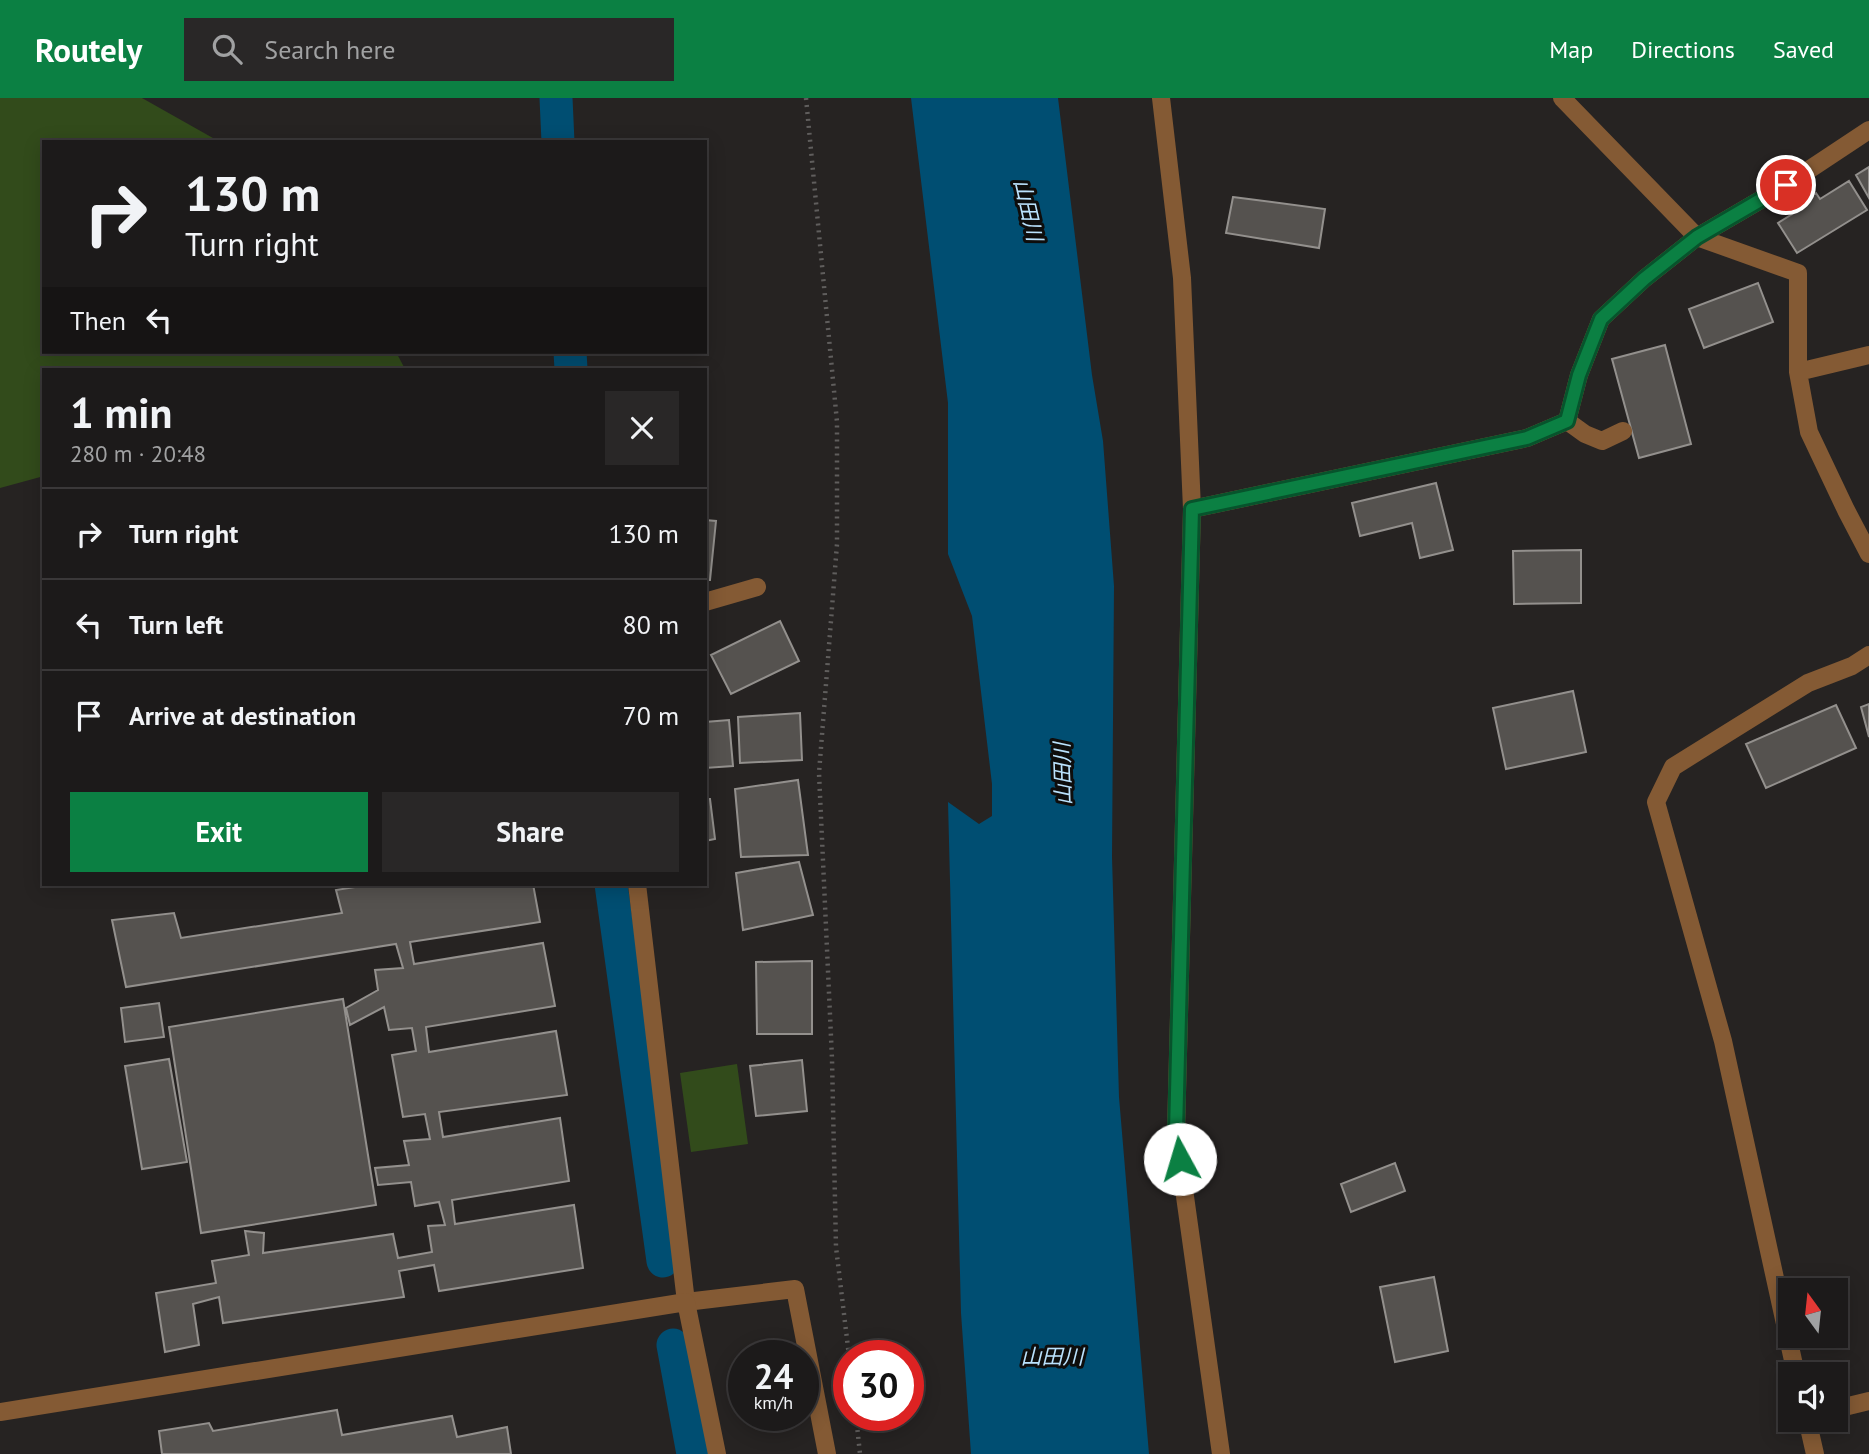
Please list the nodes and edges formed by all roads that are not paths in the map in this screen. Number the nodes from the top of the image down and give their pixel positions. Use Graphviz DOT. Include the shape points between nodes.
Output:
graph roads {
  1 [pos="1161,98"];
  2 [pos="1562,98"];
  3 [pos="1869,130"];
  4 [pos="1697,237"];
  5 [pos="1869,355"];
  6 [pos="1798,372"];
  7 [pos="1567,421"];
  8 [pos="1623,431"];
  9 [pos="1192,509"];
  10 [pos="1869,554"];
  11 [pos="757,587"];
  12 [pos="707,600"];
  13 [pos="1869,655"];
  14 [pos="637,886"];
  15 [pos="686,1302"];
  16 [pos="1794,1362"];
  17 [pos="1869,1401"];
  18 [pos="1848,1406"];
  19 [pos="0,1412"];
  20 [pos="1810,1432"];
  21 [pos="717,1454"];
  22 [pos="827,1454"];
  23 [pos="1221,1454"];
  24 [pos="1815,1454"];
  1 -- 9 [label="street" via="1182,278"];
  2 -- 4 [label="street"];
  3 -- 4 [label="street"];
  4 -- 6 [label="street" via="1798,273"];
  4 -- 7 [label="street" via="1601,319"];
  5 -- 6 [label="street"];
  6 -- 10 [label="street" via="1809,432"];
  7 -- 8 [label="street" via="1602,441"];
  7 -- 9 [label="street" via="1527,438"];
  9 -- 23 [label="street" via="1176,1132"];
  11 -- 12 [label="street"];
  13 -- 16 [label="street" via="1808,683 1673,767 1656,802 1723,1041"];
  14 -- 15 [label="street"];
  15 -- 19 [label="street"];
  15 -- 21 [label="street"];
  15 -- 22 [label="street" via="795,1289"];
  17 -- 18 [label="street"];
  20 -- 24 [label="street"];
}
